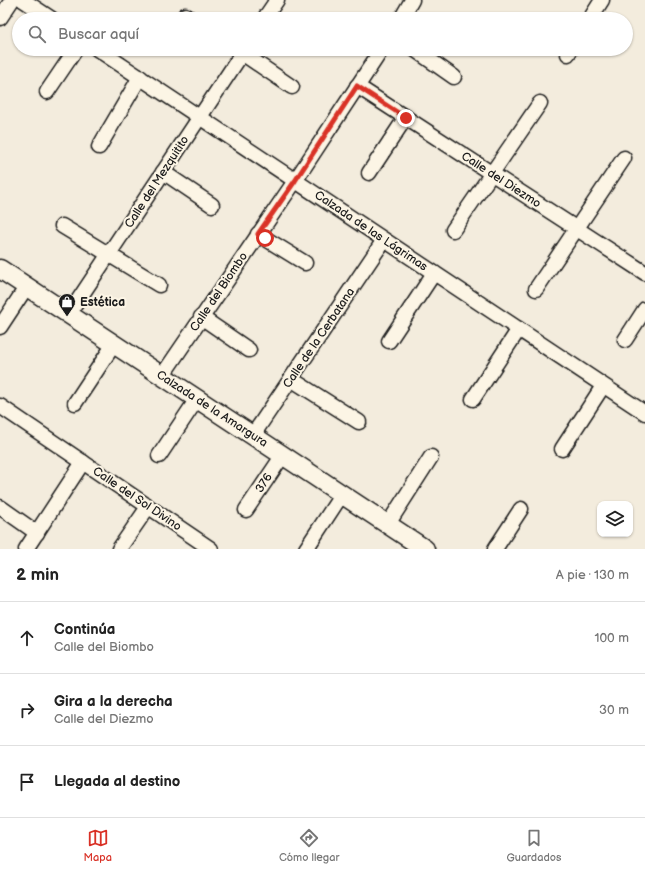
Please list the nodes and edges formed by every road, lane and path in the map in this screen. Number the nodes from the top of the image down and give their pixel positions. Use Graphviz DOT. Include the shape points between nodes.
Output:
graph roads {
  1 [pos="12,0"];
  2 [pos="23,0"];
  3 [pos="277,0"];
  4 [pos="412,0"];
  5 [pos="602,0"];
  6 [pos="41,12"];
  7 [pos="269,12"];
  8 [pos="405,12"];
  9 [pos="594,12"];
  10 [pos="0,18"];
  11 [pos="71,56"];
  12 [pos="108,56"];
  13 [pos="237,56"];
  14 [pos="249,56"];
  15 [pos="377,56"];
  16 [pos="424,56"];
  17 [pos="140,77"];
  18 [pos="454,77"];
  19 [pos="357,86"];
  20 [pos="292,87"];
  21 [pos="47,92"];
  22 [pos="540,103"];
  23 [pos="200,117"];
  24 [pos="406,118"];
  25 [pos="99,147"];
  26 [pos="624,158"];
  27 [pos="163,172"];
  28 [pos="369,173"];
  29 [pos="492,173"];
  30 [pos="295,181"];
  31 [pos="212,205"];
  32 [pos="62,226"];
  33 [pos="577,229"];
  34 [pos="454,230"];
  35 [pos="258,234"];
  36 [pos="384,240"];
  37 [pos="109,255"];
  38 [pos="304,263"];
  39 [pos="0,268"];
  40 [pos="434,273"];
  41 [pos="645,273"];
  42 [pos="159,285"];
  43 [pos="27,286"];
  44 [pos="536,289"];
  45 [pos="645,309"];
  46 [pos="69,314"];
  47 [pos="201,317"];
  48 [pos="0,327"];
  49 [pos="519,329"];
  50 [pos="625,340"];
  51 [pos="389,341"];
  52 [pos="114,344"];
  53 [pos="249,350"];
  54 [pos="162,376"];
  55 [pos="291,378"];
  56 [pos="603,386"];
  57 [pos="197,399"];
  58 [pos="473,399"];
  59 [pos="75,403"];
  60 [pos="0,406"];
  61 [pos="645,413"];
  62 [pos="359,422"];
  63 [pos="253,435"];
  64 [pos="562,449"];
  65 [pos="283,455"];
  66 [pos="159,456"];
  67 [pos="432,457"];
  68 [pos="83,462"];
  69 [pos="342,494"];
  70 [pos="0,507"];
  71 [pos="148,507"];
  72 [pos="521,509"];
  73 [pos="246,510"];
  74 [pos="388,524"];
  75 [pos="37,533"];
  76 [pos="307,548"];
  77 [pos="26,549"];
  78 [pos="119,549"];
  79 [pos="211,549"];
  80 [pos="425,549"];
  81 [pos="495,549"];
  1 -- 10 [label="street"];
  2 -- 6 [label="street"];
  3 -- 7 [label="street"];
  4 -- 8 [label="street"];
  5 -- 9 [label="street"];
  11 -- 21 [label="street"];
  12 -- 17 [label="street, Calzada de las Lágrimas"];
  13 -- 23 [label="street, Calle del Mezquitito"];
  14 -- 20 [label="street"];
  15 -- 19 [label="street, Calle del Biombo"];
  16 -- 18 [label="street"];
  17 -- 23 [label="street, Calzada de las Lágrimas"];
  17 -- 25 [label="street"];
  19 -- 24 [label="street, Calle del Diezmo"];
  19 -- 30 [label="street, Calle del Biombo"];
  22 -- 29 [label="street"];
  23 -- 27 [label="street, Calle del Mezquitito"];
  23 -- 30 [label="street, Calzada de las Lágrimas"];
  24 -- 28 [label="street"];
  24 -- 29 [label="street, Calle del Diezmo"];
  26 -- 33 [label="street"];
  27 -- 31 [label="street"];
  27 -- 37 [label="street, Calle del Mezquitito"];
  29 -- 33 [label="street, Calle del Diezmo"];
  29 -- 34 [label="street"];
  30 -- 35 [label="street, Calle del Biombo"];
  30 -- 36 [label="street, Calzada de las Lágrimas"];
  32 -- 37 [label="street"];
  33 -- 41 [label="street, Calle del Diezmo"];
  33 -- 44 [label="street"];
  35 -- 38 [label="street"];
  35 -- 47 [label="street, Calle del Biombo"];
  36 -- 40 [label="street, Calzada de las Lágrimas"];
  36 -- 55 [label="street, Calle de la Cerbatana"];
  37 -- 42 [label="street"];
  37 -- 46 [label="street, Calle del Mezquitito"];
  39 -- 43 [label="street, Calzada de la Amargura"];
  40 -- 49 [label="street, Calzada de las Lágrimas"];
  40 -- 51 [label="street"];
  43 -- 46 [label="street, Calzada de la Amargura"];
  43 -- 48 [label="street"];
  45 -- 50 [label="street"];
  46 -- 52 [label="street, Calzada de la Amargura"];
  47 -- 53 [label="street"];
  47 -- 54 [label="street, Calle del Biombo"];
  49 -- 56 [label="street, Calzada de las Lágrimas"];
  49 -- 58 [label="street"];
  52 -- 54 [label="street, Calzada de la Amargura"];
  52 -- 59 [label="street"];
  54 -- 57 [label="street, Calzada de la Amargura"];
  55 -- 62 [label="street"];
  55 -- 63 [label="street, Calle de la Cerbatana"];
  56 -- 61 [label="street, Calzada de las Lágrimas"];
  56 -- 64 [label="street"];
  57 -- 63 [label="street, Calzada de la Amargura"];
  57 -- 66 [label="street"];
  60 -- 68 [label="street, Calle del Sol Divino"];
  63 -- 65 [label="street, Calzada de la Amargura"];
  65 -- 69 [label="street, Calzada de la Amargura"];
  65 -- 73 [label="street, 376"];
  67 -- 74 [label="street"];
  68 -- 71 [label="street, Calle del Sol Divino"];
  68 -- 75 [label="street"];
  69 -- 74 [label="street, Calzada de la Amargura"];
  69 -- 76 [label="street"];
  70 -- 75 [label="street"];
  71 -- 78 [label="street"];
  71 -- 79 [label="street, Calle del Sol Divino"];
  72 -- 81 [label="street"];
  74 -- 80 [label="street, Calzada de la Amargura"];
  75 -- 77 [label="street"];
}
